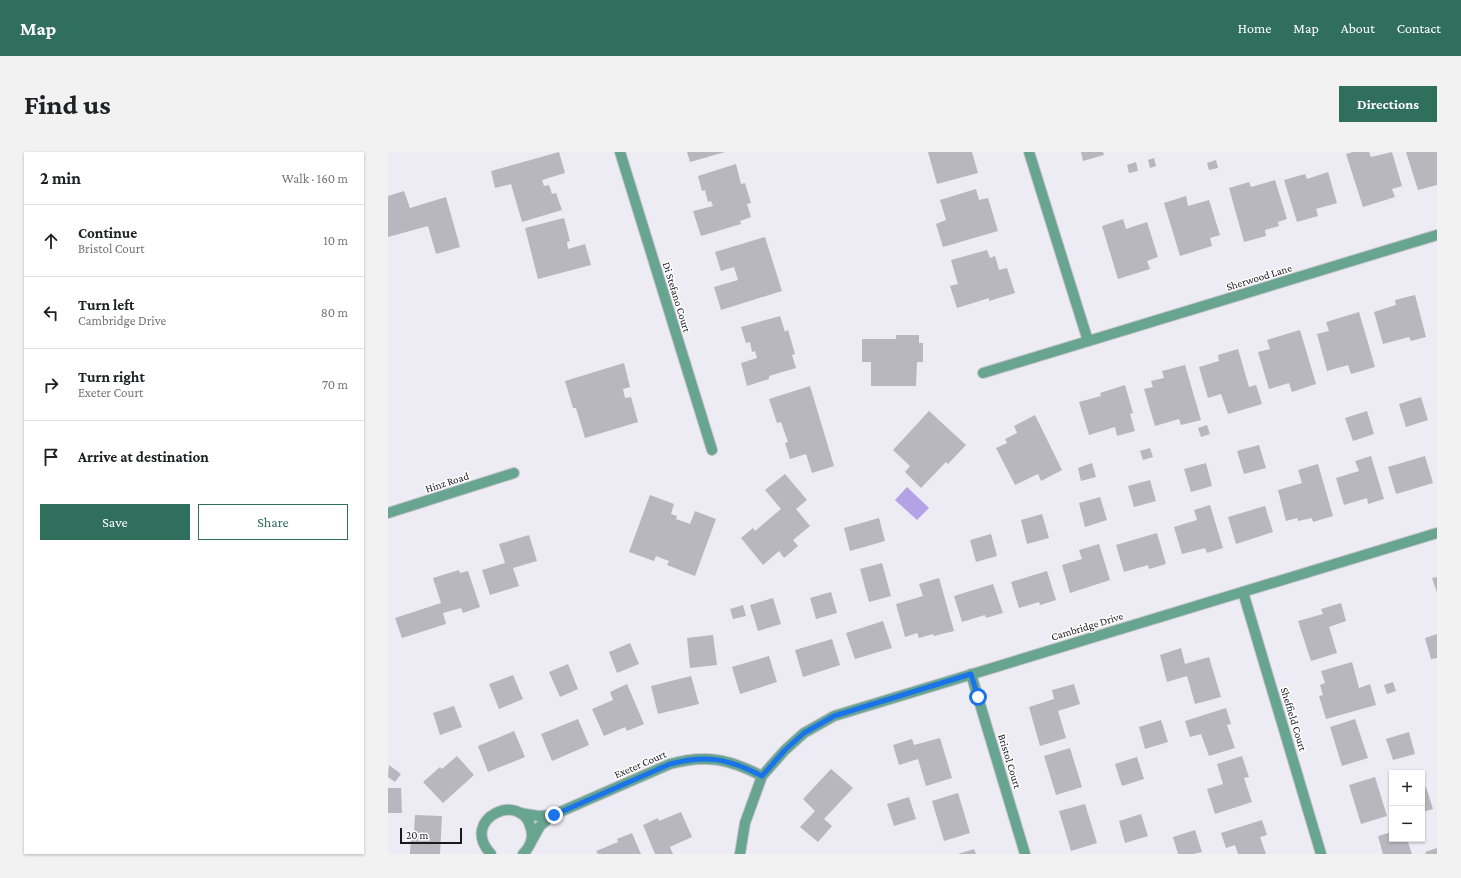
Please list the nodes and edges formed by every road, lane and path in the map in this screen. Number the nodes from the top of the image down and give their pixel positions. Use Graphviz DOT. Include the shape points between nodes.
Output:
graph roads {
  1 [pos="620,152"];
  2 [pos="1029,152"];
  3 [pos="1437,235"];
  4 [pos="1088,341"];
  5 [pos="983,373"];
  6 [pos="712,450"];
  7 [pos="514,473"];
  8 [pos="388,514"];
  9 [pos="1437,533"];
  10 [pos="1243,592"];
  11 [pos="971,674"];
  12 [pos="762,776"];
  13 [pos="519,812"];
  14 [pos="554,815"];
  15 [pos="531,842"];
  16 [pos="491,854"];
  17 [pos="523,854"];
  18 [pos="740,854"];
  19 [pos="1025,854"];
  20 [pos="1321,854"];
  1 -- 6 [label="street, Di Stefano Court"];
  2 -- 4 [label="street"];
  3 -- 4 [label="street, Sherwood Lane"];
  4 -- 5 [label="street, Sherwood Lane"];
  7 -- 8 [label="street, Hinz Road"];
  9 -- 10 [label="street, Cambridge Drive"];
  10 -- 11 [label="street, Cambridge Drive"];
  10 -- 20 [label="street, Sheffield Court"];
  11 -- 12 [label="street, Cambridge Drive" via="834,716 804,733"];
  11 -- 19 [label="street, Bristol Court"];
  12 -- 14 [label="street, Exeter Court" via="728,761 709,758 687,759"];
  12 -- 18 [label="street" via="745,823"];
  13 -- 14 [label="street, Exeter Court" via="538,816"];
  13 -- 15 [label="street" via="530,825"];
  13 -- 16 [label="street, Exeter Court" via="502,810 488,818 482,832 485,848"];
  14 -- 15 [label="street, Exeter Court" via="540,826"];
  15 -- 17 [label="street, Exeter Court"];
}
